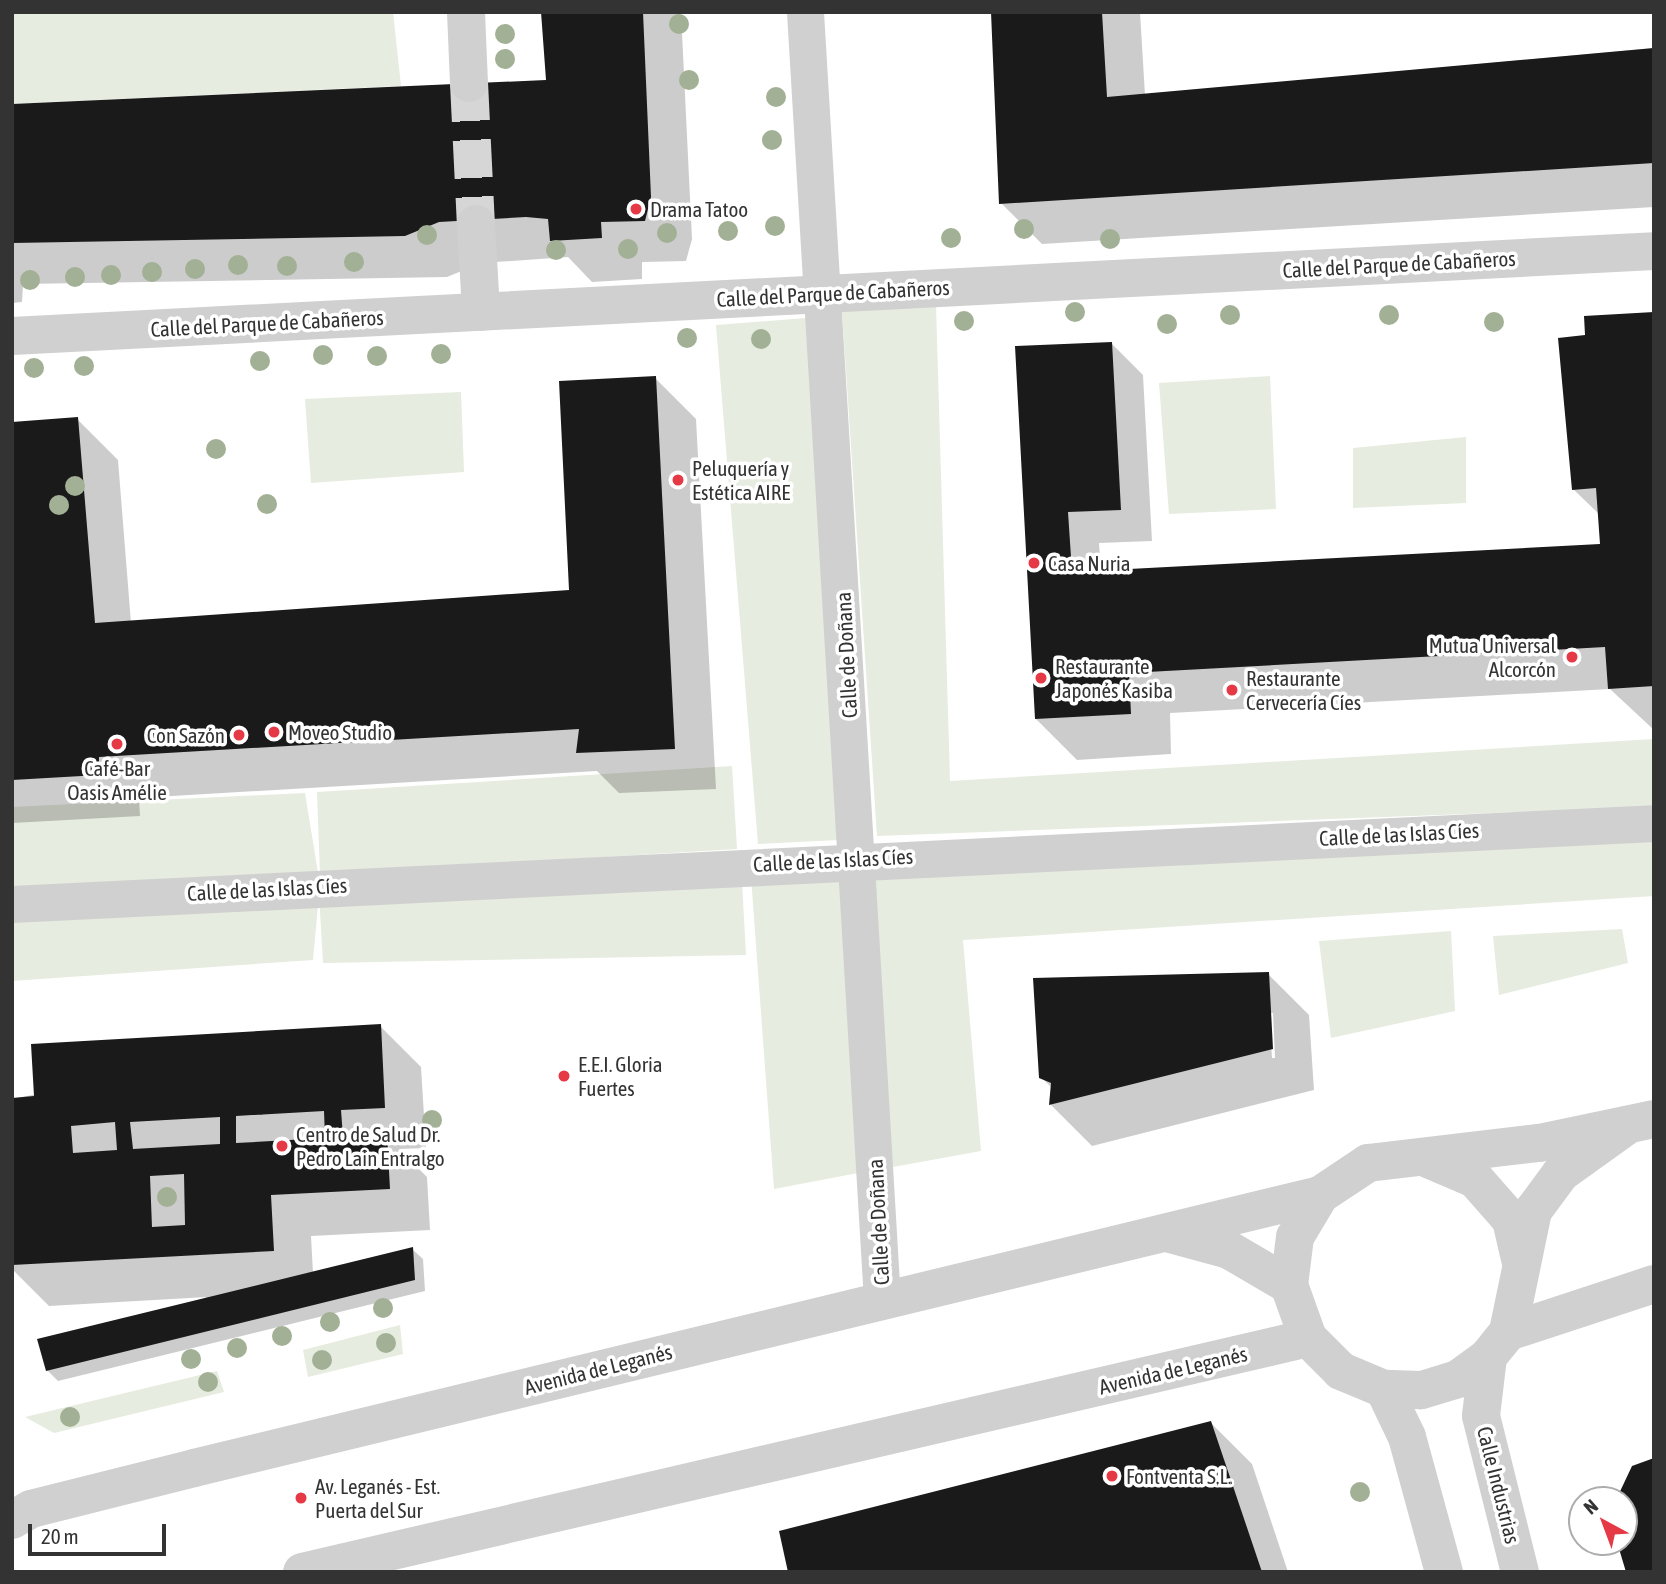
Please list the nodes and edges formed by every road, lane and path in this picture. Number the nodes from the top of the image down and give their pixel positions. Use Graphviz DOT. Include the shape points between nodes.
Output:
graph roads {
  1 [pos="466,12"];
  2 [pos="805,12"];
  3 [pos="469,83"];
  4 [pos="476,224"];
  5 [pos="1654,251"];
  6 [pos="824,294"];
  7 [pos="481,312"];
  8 [pos="12,336"];
  9 [pos="1654,823"];
  10 [pos="858,859"];
  11 [pos="12,904"];
  12 [pos="1639,1123"];
  13 [pos="1426,1158"];
  14 [pos="1320,1195"];
  15 [pos="1167,1233"];
  16 [pos="1523,1272"];
  17 [pos="1654,1284"];
  18 [pos="1289,1285"];
  19 [pos="882,1299"];
  20 [pos="1308,1338"];
  21 [pos="1498,1344"];
  22 [pos="1384,1389"];
  23 [pos="18,1511"];
  24 [pos="302,1572"];
  25 [pos="1444,1572"];
  26 [pos="1520,1572"];
  1 -- 3 [label="street"];
  2 -- 6 [label="street, Calle de Doñana"];
  4 -- 7 [label="street"];
  5 -- 6 [label="street, Calle del Parque de Cabañeros"];
  6 -- 7 [label="street, Calle del Parque de Cabañeros"];
  6 -- 10 [label="street, Calle de Doñana"];
  7 -- 8 [label="street, Calle del Parque de Cabañeros"];
  9 -- 10 [label="street, Calle de las Islas Cíes"];
  10 -- 11 [label="street, Calle de las Islas Cíes"];
  10 -- 19 [label="street, Calle de Doñana"];
  12 -- 13 [label="street"];
  12 -- 16 [label="street" via="1561,1173 1533,1211"];
  13 -- 14 [label="street" via="1368,1163"];
  13 -- 16 [label="street" via="1475,1179 1511,1220"];
  14 -- 15 [label="street, Avenida de Leganés"];
  14 -- 18 [label="street" via="1295,1237"];
  15 -- 18 [label="street, Avenida de Leganés" via="1229,1250"];
  15 -- 19 [label="street, Avenida de Leganés"];
  16 -- 21 [label="street"];
  17 -- 21 [label="street"];
  18 -- 20 [label="street"];
  19 -- 23 [label="street, Avenida de Leganés"];
  20 -- 22 [label="street" via="1340,1371"];
  20 -- 24 [label="street, Avenida de Leganés"];
  21 -- 22 [label="street" via="1458,1379 1421,1390"];
  21 -- 26 [label="street, Calle Industrias" via="1481,1416"];
  22 -- 25 [label="street" via="1407,1437"];
}
